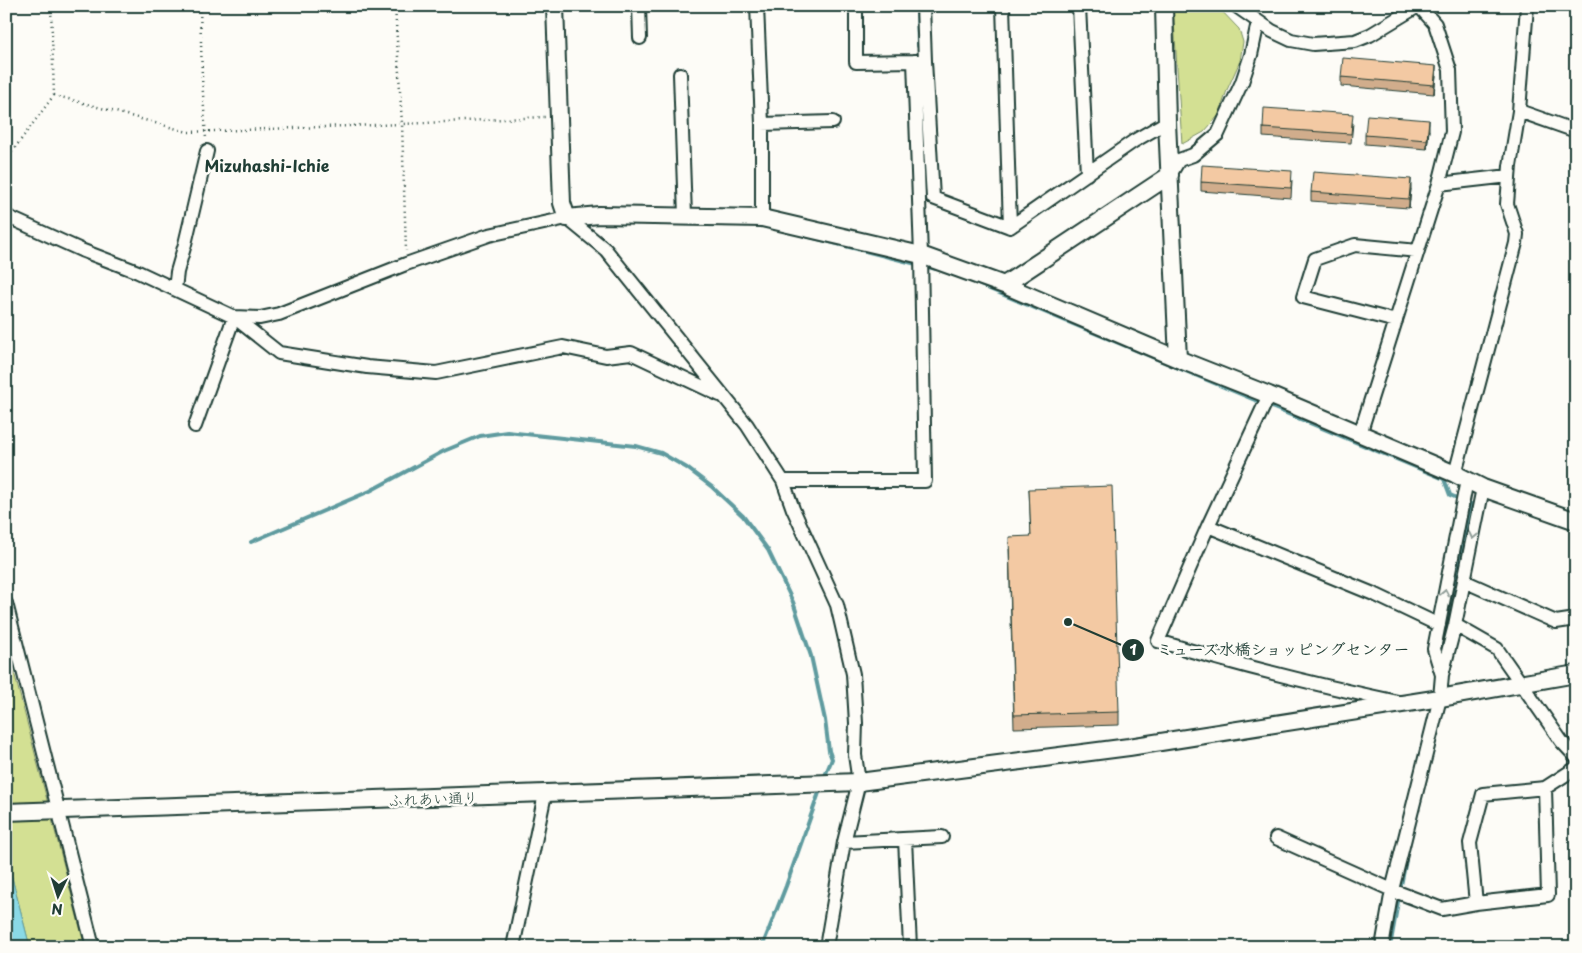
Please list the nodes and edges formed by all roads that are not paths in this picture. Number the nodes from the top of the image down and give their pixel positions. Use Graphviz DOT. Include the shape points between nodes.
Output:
graph roads {
  1 [pos="556,6"];
  2 [pos="639,6"];
  3 [pos="757,6"];
  4 [pos="856,6"];
  5 [pos="923,6"];
  6 [pos="1003,6"];
  7 [pos="1079,6"];
  8 [pos="1164,6"];
  9 [pos="1236,6"];
  10 [pos="1419,6"];
  11 [pos="1527,6"];
  12 [pos="1258,22"];
  13 [pos="640,38"];
  14 [pos="920,61"];
  15 [pos="680,74"];
  16 [pos="1519,111"];
  17 [pos="833,122"];
  18 [pos="1167,122"];
  19 [pos="762,124"];
  20 [pos="1576,131"];
  21 [pos="207,151"];
  22 [pos="1087,174"];
  23 [pos="1170,175"];
  24 [pos="1510,176"];
  25 [pos="1439,184"];
  26 [pos="6,216"];
  27 [pos="685,216"];
  28 [pos="567,218"];
  29 [pos="762,218"];
  30 [pos="1010,227"];
  31 [pos="1418,251"];
  32 [pos="921,255"];
  33 [pos="1004,285"];
  34 [pos="174,289"];
  35 [pos="234,317"];
  36 [pos="1396,321"];
  37 [pos="1178,359"];
  38 [pos="1269,395"];
  39 [pos="724,397"];
  40 [pos="195,426"];
  41 [pos="1360,434"];
  42 [pos="1461,477"];
  43 [pos="784,480"];
  44 [pos="1483,488"];
  45 [pos="1576,521"];
  46 [pos="1208,526"];
  47 [pos="1464,581"];
  48 [pos="6,604"];
  49 [pos="1576,619"];
  50 [pos="1439,625"];
  51 [pos="1455,625"];
  52 [pos="1576,674"];
  53 [pos="1442,675"];
  54 [pos="1521,683"];
  55 [pos="1440,698"];
  56 [pos="1404,703"];
  57 [pos="1576,757"];
  58 [pos="1576,768"];
  59 [pos="859,782"];
  60 [pos="1545,788"];
  61 [pos="545,794"];
  62 [pos="54,810"];
  63 [pos="6,812"];
  64 [pos="942,837"];
  65 [pos="1276,838"];
  66 [pos="905,839"];
  67 [pos="844,842"];
  68 [pos="1392,890"];
  69 [pos="1476,903"];
  70 [pos="1382,942"];
  71 [pos="93,947"];
  72 [pos="513,947"];
  73 [pos="826,947"];
  74 [pos="910,947"];
  75 [pos="1394,947"];
  1 -- 28 [label="street" via="562,203"];
  2 -- 13 [label="street"];
  3 -- 19 [label="street"];
  4 -- 14 [label="street" via="856,62"];
  5 -- 14 [label="street"];
  6 -- 30 [label="street"];
  7 -- 22 [label="street"];
  8 -- 18 [label="street"];
  9 -- 12 [label="street"];
  10 -- 12 [label="street" via="1355,41 1313,44 1291,40"];
  10 -- 25 [label="street" via="1435,24 1450,70 1452,132"];
  11 -- 16 [label="street"];
  12 -- 23 [label="street" via="1252,55 1218,134 1193,155 1180,160"];
  14 -- 30 [label="street" via="933,198"];
  14 -- 32 [label="street"];
  15 -- 27 [label="street"];
  16 -- 20 [label="street"];
  16 -- 24 [label="street"];
  17 -- 19 [label="street"];
  18 -- 22 [label="street"];
  18 -- 23 [label="street"];
  19 -- 29 [label="street"];
  21 -- 34 [label="street"];
  22 -- 30 [label="street"];
  23 -- 33 [label="street"];
  23 -- 37 [label="street"];
  24 -- 25 [label="street"];
  24 -- 42 [label="street" via="1508,204 1517,234 1516,243"];
  25 -- 31 [label="street"];
  26 -- 34 [label="street"];
  27 -- 28 [label="street"];
  27 -- 29 [label="street"];
  28 -- 35 [label="street" via="489,235 279,314 260,318"];
  28 -- 39 [label="street" via="606,250"];
  29 -- 32 [label="street"];
  31 -- 36 [label="street"];
  31 -- 36 [label="street" via="1355,244 1315,260 1303,296"];
  32 -- 33 [label="street"];
  32 -- 43 [label="street" via="925,481"];
  33 -- 37 [label="street"];
  34 -- 35 [label="street"];
  35 -- 39 [label="street" via="280,353 367,367 436,373 562,347 606,356 631,353"];
  35 -- 40 [label="street"];
  36 -- 41 [label="street"];
  37 -- 38 [label="street"];
  38 -- 41 [label="street"];
  38 -- 46 [label="street"];
  39 -- 43 [label="street"];
  41 -- 42 [label="street"];
  42 -- 44 [label="street"];
  50 -- 42 [label="street, one-way"];
  43 -- 59 [label="street" via="837,605 853,674 855,756"];
  44 -- 45 [label="street"];
  44 -- 47 [label="street, one-way"];
  46 -- 50 [label="street" via="1376,595"];
  46 -- 56 [label="street" via="1158,641 1326,687"];
  47 -- 49 [label="street" via="1556,622"];
  47 -- 51 [label="street"];
  48 -- 62 [label="street"];
  50 -- 53 [label="street" via="1434,649"];
  51 -- 53 [label="street"];
  51 -- 54 [label="street" via="1497,649"];
  52 -- 54 [label="street, ふれあい通り"];
  53 -- 55 [label="street"];
  54 -- 55 [label="street, ふれあい通り"];
  54 -- 57 [label="street"];
  55 -- 56 [label="street, ふれあい通り"];
  55 -- 68 [label="street"];
  56 -- 59 [label="street, ふれあい通り" via="1129,746"];
  58 -- 60 [label="street"];
  59 -- 61 [label="street, ふれあい通り"];
  59 -- 67 [label="street"];
  60 -- 69 [label="street" via="1483,794 1470,844"];
  60 -- 69 [label="street" via="1548,894"];
  61 -- 62 [label="street, ふれあい通り"];
  61 -- 72 [label="street"];
  62 -- 63 [label="street, ふれあい通り"];
  62 -- 71 [label="street"];
  64 -- 66 [label="street"];
  65 -- 68 [label="street"];
  66 -- 67 [label="street"];
  66 -- 74 [label="street"];
  67 -- 73 [label="street"];
  68 -- 69 [label="street" via="1442,909"];
  68 -- 70 [label="street"];
  70 -- 75 [label="street"];
}
